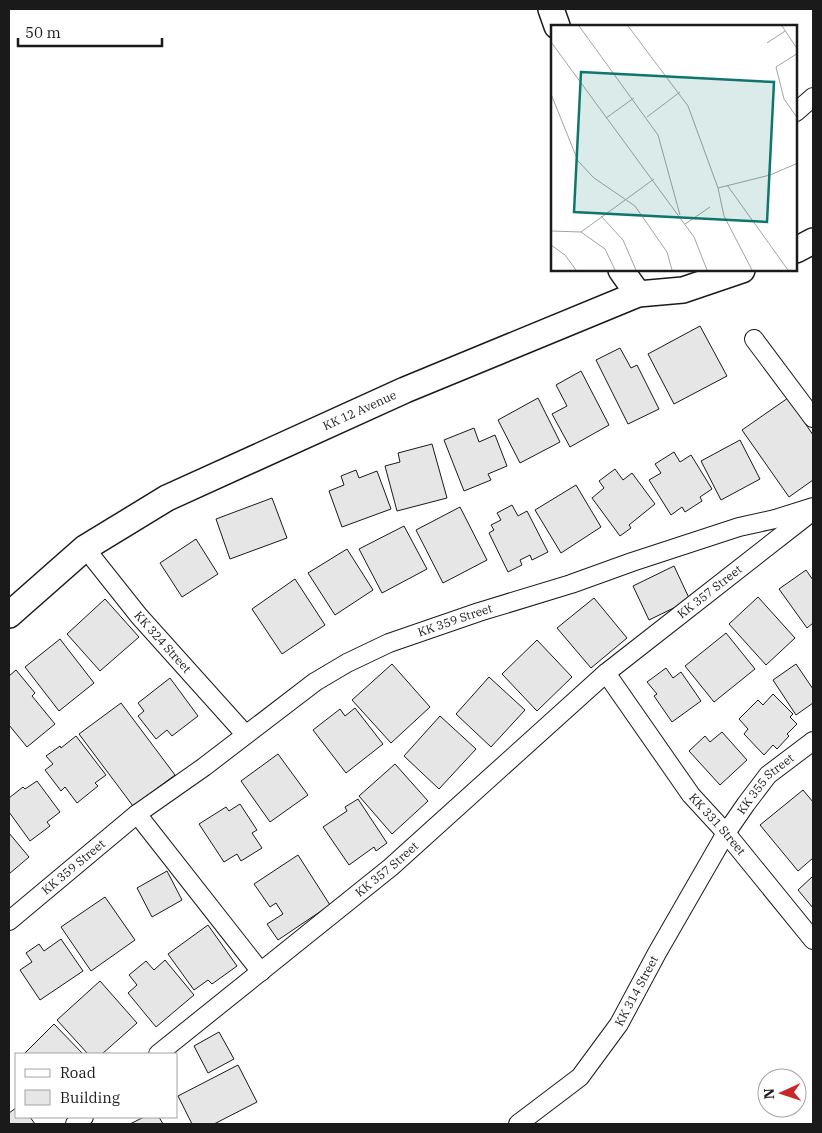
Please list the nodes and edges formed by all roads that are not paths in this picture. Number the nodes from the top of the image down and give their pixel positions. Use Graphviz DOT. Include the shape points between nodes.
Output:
graph roads {
  1 [pos="551,9"];
  2 [pos="557,25"];
  3 [pos="813,97"];
  4 [pos="797,111"];
  5 [pos="813,241"];
  6 [pos="797,249"];
  7 [pos="622,271"];
  8 [pos="739,271"];
  9 [pos="638,294"];
  10 [pos="754,340"];
  11 [pos="813,418"];
  12 [pos="813,507"];
  13 [pos="813,511"];
  14 [pos="85,548"];
  15 [pos="9,615"];
  16 [pos="606,673"];
  17 [pos="245,734"];
  18 [pos="813,741"];
  19 [pos="137,814"];
  20 [pos="726,833"];
  21 [pos="9,921"];
  22 [pos="813,940"];
  23 [pos="261,972"];
  24 [pos="159,1053"];
  25 [pos="518,1124"];
  1 -- 2 [label="main road"];
  3 -- 4 [label="street"];
  5 -- 6 [label="main road"];
  7 -- 9 [label="main road"];
  8 -- 9 [label="main road, KK 12 Avenue" via="682,290"];
  9 -- 14 [label="main road, KK 12 Avenue" via="405,390 168,498"];
  10 -- 11 [label="street"];
  12 -- 17 [label="street, KK 359 Street" via="689,543 389,643 315,682"];
  13 -- 16 [label="street, KK 357 Street"];
  14 -- 15 [label="main road, KK 12 Avenue"];
  14 -- 17 [label="street, KK 324 Street" via="139,616"];
  16 -- 20 [label="street, KK 331 Street" via="691,795"];
  16 -- 23 [label="street, KK 357 Street" via="391,867"];
  17 -- 19 [label="street, KK 359 Street"];
  18 -- 20 [label="street, KK 355 Street" via="768,775"];
  19 -- 21 [label="street, KK 359 Street"];
  19 -- 23 [label="street"];
  20 -- 22 [label="street, KK 331 Street"];
  20 -- 25 [label="street, KK 314 Street" via="619,1024 580,1076"];
  23 -- 24 [label="street, KK 357 Street"];
}
